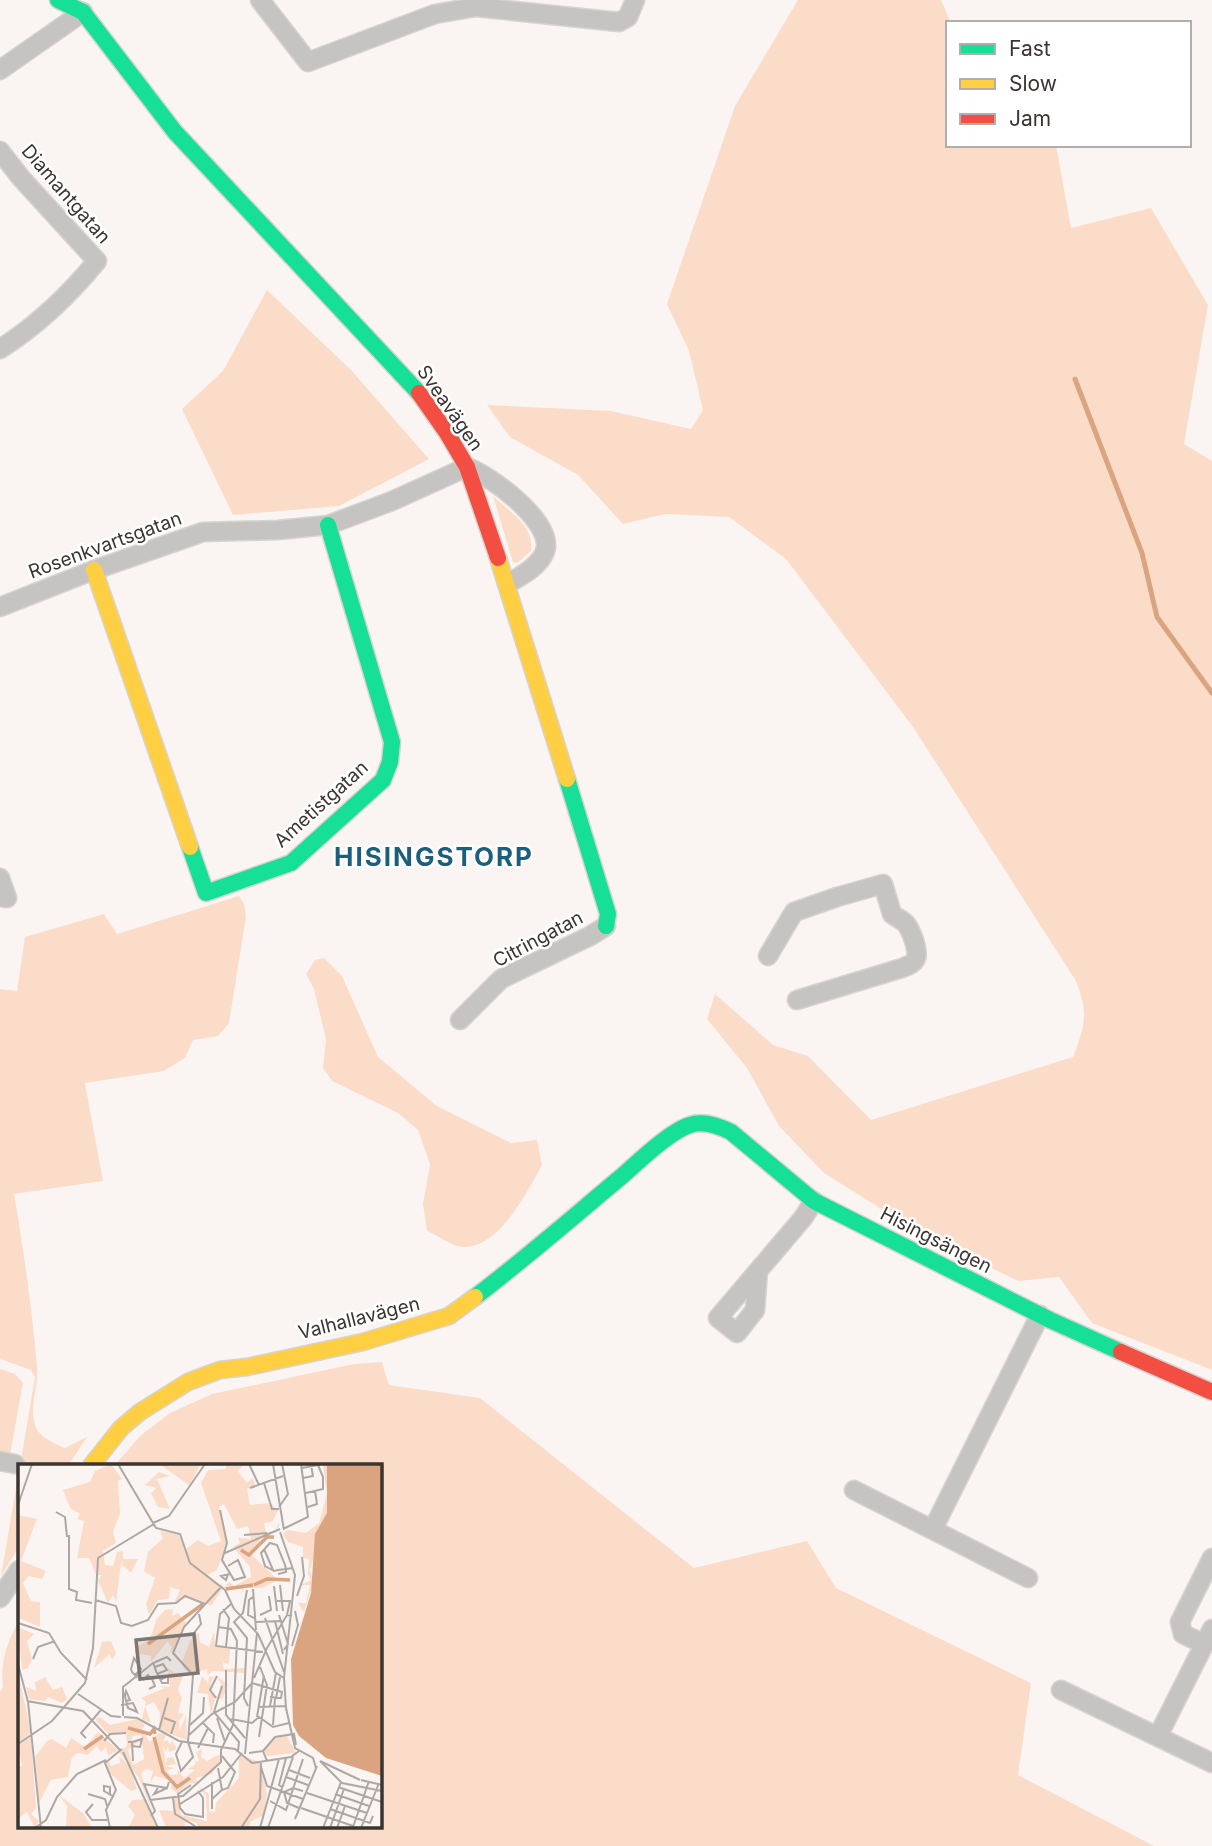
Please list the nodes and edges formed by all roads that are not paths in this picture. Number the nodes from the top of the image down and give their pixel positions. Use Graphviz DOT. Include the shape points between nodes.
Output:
graph roads {
  1 [pos="58,0"];
  2 [pos="260,0"];
  3 [pos="635,0"];
  4 [pos="82,6"];
  5 [pos="0,70"];
  6 [pos="0,151"];
  7 [pos="0,349"];
  8 [pos="467,467"];
  9 [pos="328,526"];
  10 [pos="94,570"];
  11 [pos="506,584"];
  12 [pos="0,607"];
  13 [pos="0,878"];
  14 [pos="0,897"];
  15 [pos="606,926"];
  16 [pos="768,956"];
  17 [pos="797,1000"];
  18 [pos="460,1020"];
  19 [pos="691,1124"];
  20 [pos="814,1200"];
  21 [pos="758,1271"];
  22 [pos="1040,1315"];
  23 [pos="1212,1392"];
  24 [pos="93,1464"];
  25 [pos="854,1490"];
  26 [pos="933,1529"];
  27 [pos="1210,1565"];
  28 [pos="18,1571"];
  29 [pos="1028,1578"];
  30 [pos="0,1598"];
  31 [pos="1208,1637"];
  32 [pos="1061,1690"];
  33 [pos="1158,1736"];
  34 [pos="1212,1763"];
  1 -- 4 [label="street, Sveavägen"];
  2 -- 3 [label="street" via="307,62 435,14 476,7 619,23 628,17"];
  4 -- 5 [label="street"];
  4 -- 8 [label="street, Sveavägen" via="175,132 416,389"];
  6 -- 7 [label="street, Diamantgatan" via="97,261 68,296"];
  8 -- 9 [label="street, Rosenkvartsgatan"];
  8 -- 11 [label="street, Sveavägen"];
  8 -- 11 [label="street" via="502,488 533,516 544,534 542,556"];
  9 -- 10 [label="street, Rosenkvartsgatan" via="203,532"];
  9 -- 10 [label="street, Ametistgatan" via="392,742 390,762 383,780 291,863 206,893"];
  10 -- 12 [label="street, Rosenkvartsgatan"];
  11 -- 15 [label="street, Sveavägen" via="608,914"];
  13 -- 14 [label="street" via="7,898"];
  15 -- 18 [label="street, Citringatan" via="501,979"];
  16 -- 17 [label="street" via="794,912 883,884 892,914 908,926 917,952 912,964"];
  19 -- 20 [label="street, Hisingsängen" via="717,1125 731,1132"];
  19 -- 24 [label="street, Valhallavägen" via="651,1151 513,1268 449,1315 363,1342 220,1370 188,1382 121,1428"];
  20 -- 21 [label="street"];
  20 -- 22 [label="street, Hisingsängen"];
  22 -- 23 [label="street, Hisingsängen"];
  22 -- 26 [label="street"];
  25 -- 26 [label="street"];
  26 -- 29 [label="street"];
  27 -- 31 [label="street" via="1180,1622 1183,1634"];
  28 -- 30 [label="street"];
  31 -- 33 [label="street"];
  32 -- 33 [label="street"];
  33 -- 34 [label="street"];
}
